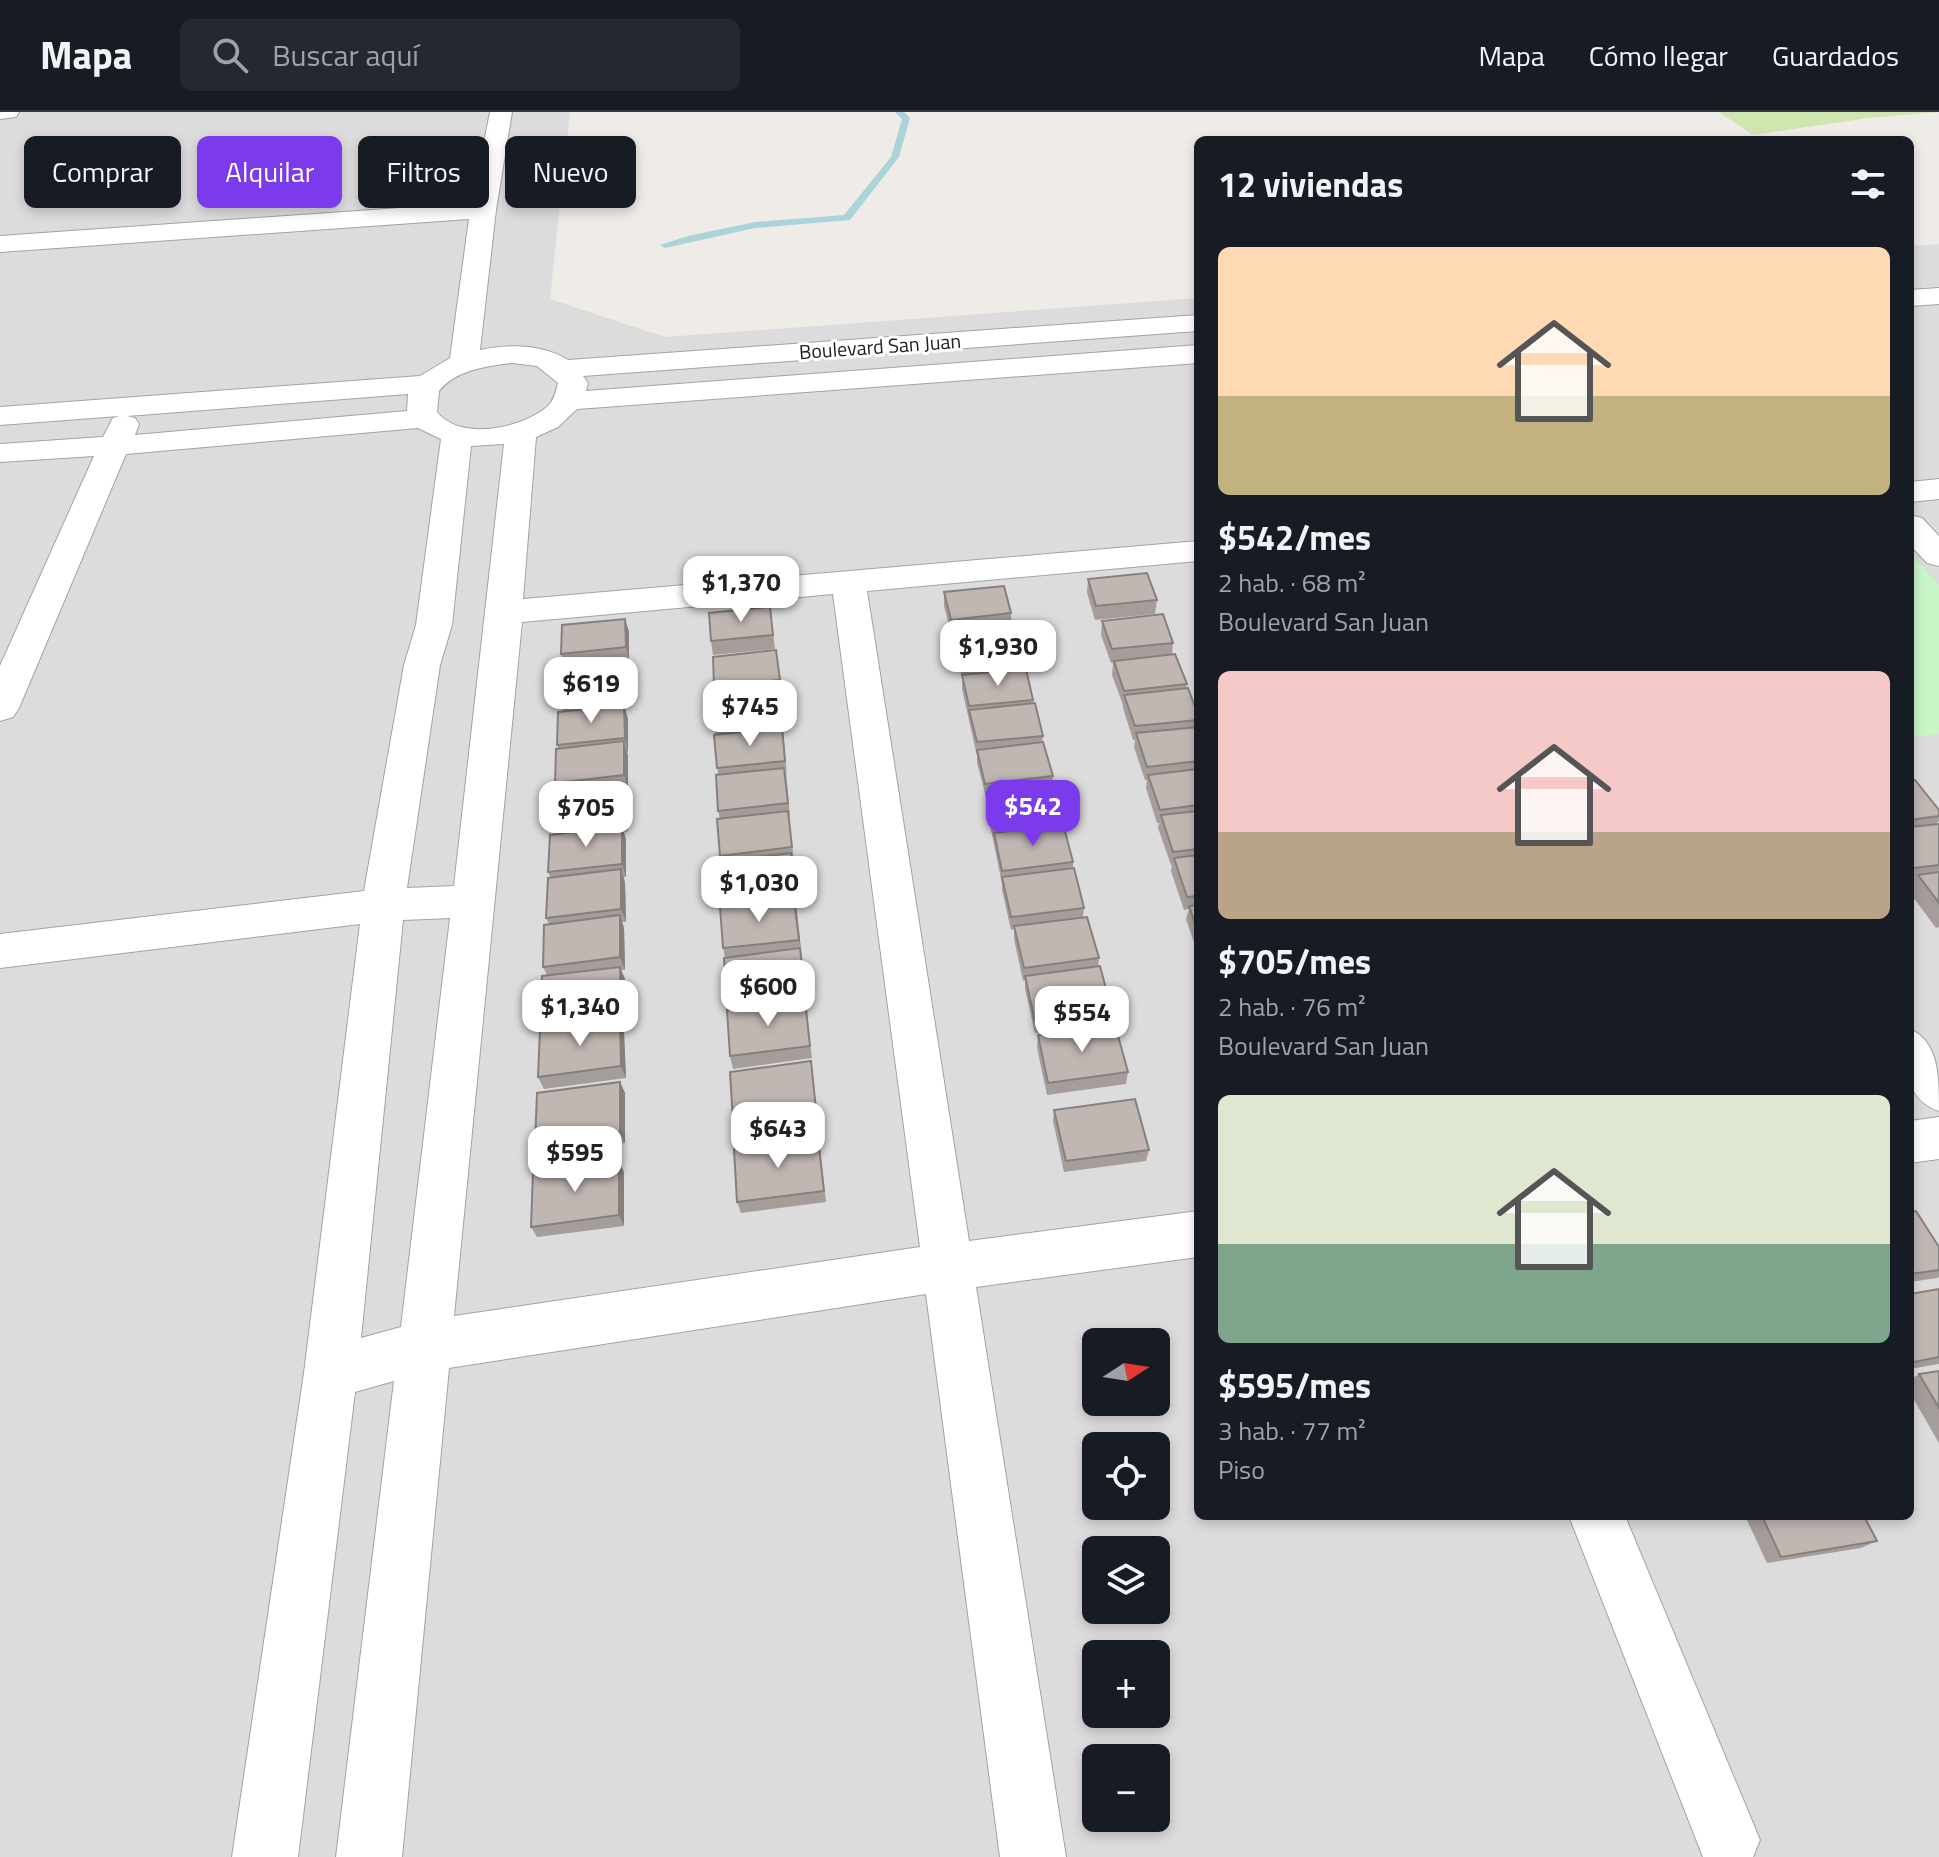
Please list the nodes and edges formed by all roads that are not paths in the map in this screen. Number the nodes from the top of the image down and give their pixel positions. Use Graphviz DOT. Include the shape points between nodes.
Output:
graph roads {
  1 [pos="0,112"];
  2 [pos="8,112"];
  3 [pos="501,112"];
  4 [pos="483,210"];
  5 [pos="0,244"];
  6 [pos="1939,296"];
  7 [pos="1914,298"];
  8 [pos="1194,323"];
  9 [pos="1194,354"];
  10 [pos="464,362"];
  11 [pos="563,369"];
  12 [pos="429,384"];
  13 [pos="567,401"];
  14 [pos="132,406"];
  15 [pos="0,416"];
  16 [pos="442,426"];
  17 [pos="521,431"];
  18 [pos="113,446"];
  19 [pos="0,453"];
  20 [pos="1939,489"];
  21 [pos="1914,492"];
  22 [pos="1914,529"];
  23 [pos="1194,551"];
  24 [pos="1939,556"];
  25 [pos="849,583"];
  26 [pos="505,612"];
  27 [pos="0,708"];
  28 [pos="473,901"];
  29 [pos="383,905"];
  30 [pos="0,951"];
  31 [pos="1914,1054"];
  32 [pos="1939,1091"];
  33 [pos="1939,1138"];
  34 [pos="1914,1141"];
  35 [pos="1194,1235"];
  36 [pos="948,1267"];
  37 [pos="425,1346"];
  38 [pos="331,1373"];
  39 [pos="1599,1520"];
  40 [pos="1728,1840"];
  41 [pos="265,1857"];
  42 [pos="369,1857"];
  43 [pos="1033,1857"];
  1 -- 2 [label="street"];
  3 -- 4 [label="street"];
  4 -- 5 [label="street"];
  4 -- 10 [label="street"];
  6 -- 7 [label="street"];
  8 -- 11 [label="street, Boulevard San Juan"];
  9 -- 13 [label="street, Boulevard San Juan"];
  10 -- 11 [label="street" via="512,354 534,356"];
  10 -- 12 [label="street"];
  11 -- 13 [label="street" via="573,383"];
  12 -- 14 [label="street"];
  12 -- 16 [label="street" via="421,411"];
  13 -- 17 [label="street" via="544,422"];
  14 -- 15 [label="street"];
  14 -- 18 [label="street"];
  16 -- 17 [label="street" via="495,436"];
  16 -- 18 [label="street"];
  16 -- 29 [label="street" via="434,625 422,665"];
  17 -- 26 [label="street"];
  18 -- 19 [label="street"];
  18 -- 27 [label="street"];
  20 -- 21 [label="street"];
  22 -- 24 [label="street"];
  23 -- 25 [label="street"];
  25 -- 26 [label="street"];
  25 -- 36 [label="street"];
  26 -- 28 [label="street"];
  28 -- 29 [label="street"];
  28 -- 37 [label="street"];
  29 -- 30 [label="street"];
  29 -- 38 [label="street"];
  31 -- 32 [label="street"];
  33 -- 34 [label="street"];
  35 -- 36 [label="street"];
  36 -- 37 [label="street"];
  36 -- 43 [label="street"];
  37 -- 38 [label="street"];
  37 -- 42 [label="street"];
  38 -- 41 [label="street"];
  39 -- 40 [label="street"];
}
